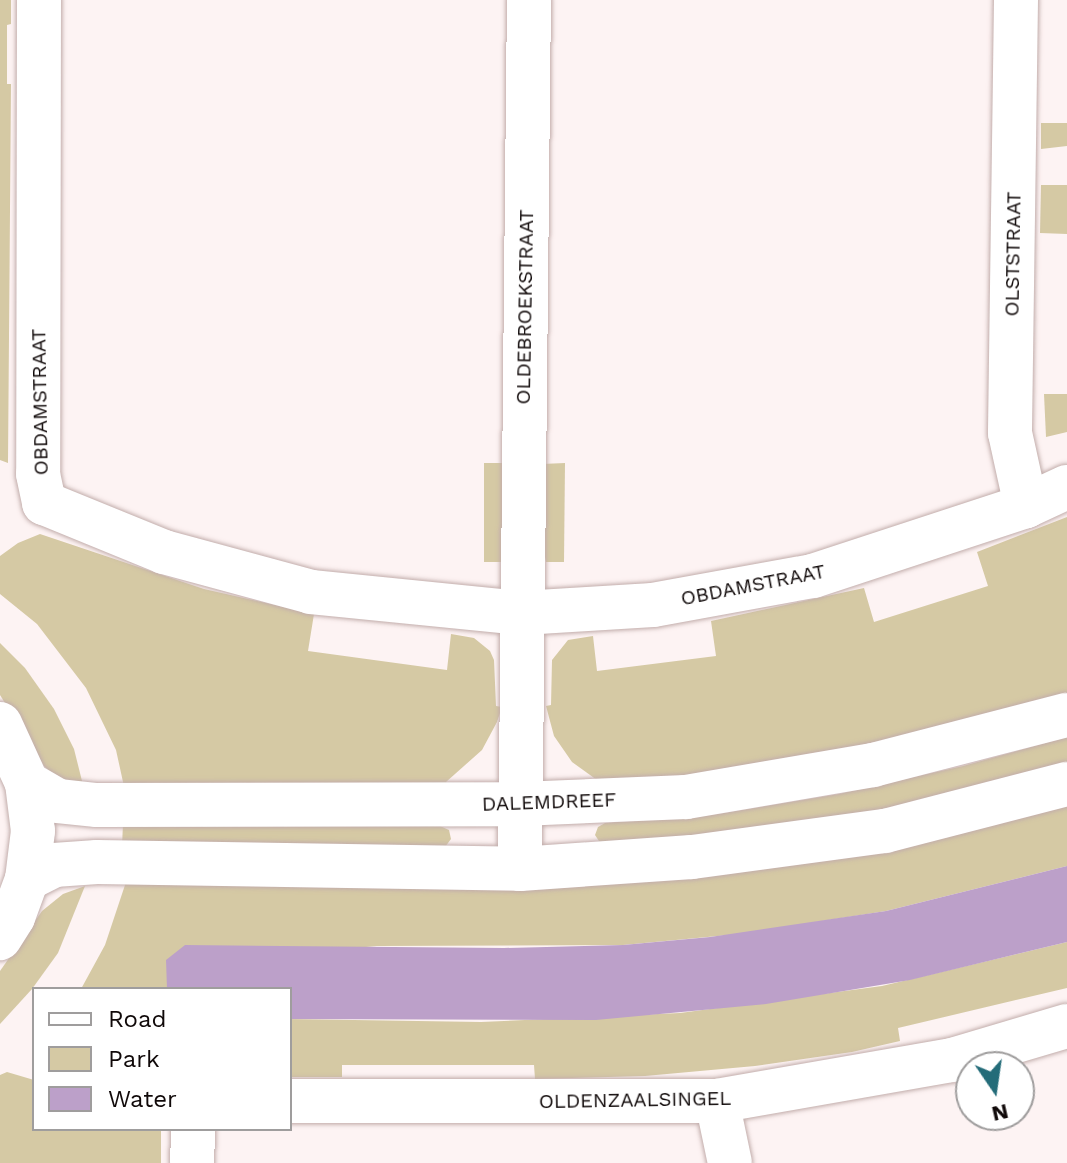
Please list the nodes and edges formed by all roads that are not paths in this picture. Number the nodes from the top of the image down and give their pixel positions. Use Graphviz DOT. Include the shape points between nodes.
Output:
graph roads {
  1 [pos="39,0"];
  2 [pos="529,0"];
  3 [pos="1016,0"];
  4 [pos="1067,487"];
  5 [pos="1026,506"];
  6 [pos="522,613"];
  7 [pos="1067,715"];
  8 [pos="0,724"];
  9 [pos="27,783"];
  10 [pos="1067,784"];
  11 [pos="520,804"];
  12 [pos="520,869"];
  13 [pos="27,879"];
  14 [pos="0,938"];
  15 [pos="1067,1026"];
  16 [pos="292,1101"];
  17 [pos="717,1101"];
  18 [pos="193,1131"];
  19 [pos="192,1163"];
  20 [pos="730,1163"];
  1 -- 6 [label="street, OBDAMSTRAAT" via="38,474 44,503 164,552 311,592"];
  2 -- 6 [label="street, OLDEBROEKSTRAAT"];
  3 -- 5 [label="street, OLSTSTRAAT" via="1010,433"];
  4 -- 5 [label="street, OBDAMSTRAAT"];
  5 -- 6 [label="street, OBDAMSTRAAT" via="813,576 653,605"];
  6 -- 11 [label="street"];
  7 -- 11 [label="street, DALEMDREEF" via="873,765 686,797"];
  8 -- 9 [label="street"];
  9 -- 11 [label="street, DALEMDREEF" via="58,801 97,805"];
  9 -- 13 [label="street" via="33,831"];
  10 -- 12 [label="street" via="885,831 692,857"];
  11 -- 12 [label="street"];
  12 -- 13 [label="street" via="97,862 54,865"];
  13 -- 14 [label="street"];
  15 -- 17 [label="street, OLDENZAALSINGEL" via="952,1060"];
  16 -- 17 [label="street, OLDENZAALSINGEL"];
  17 -- 20 [label="street"];
  18 -- 19 [label="street"];
}
